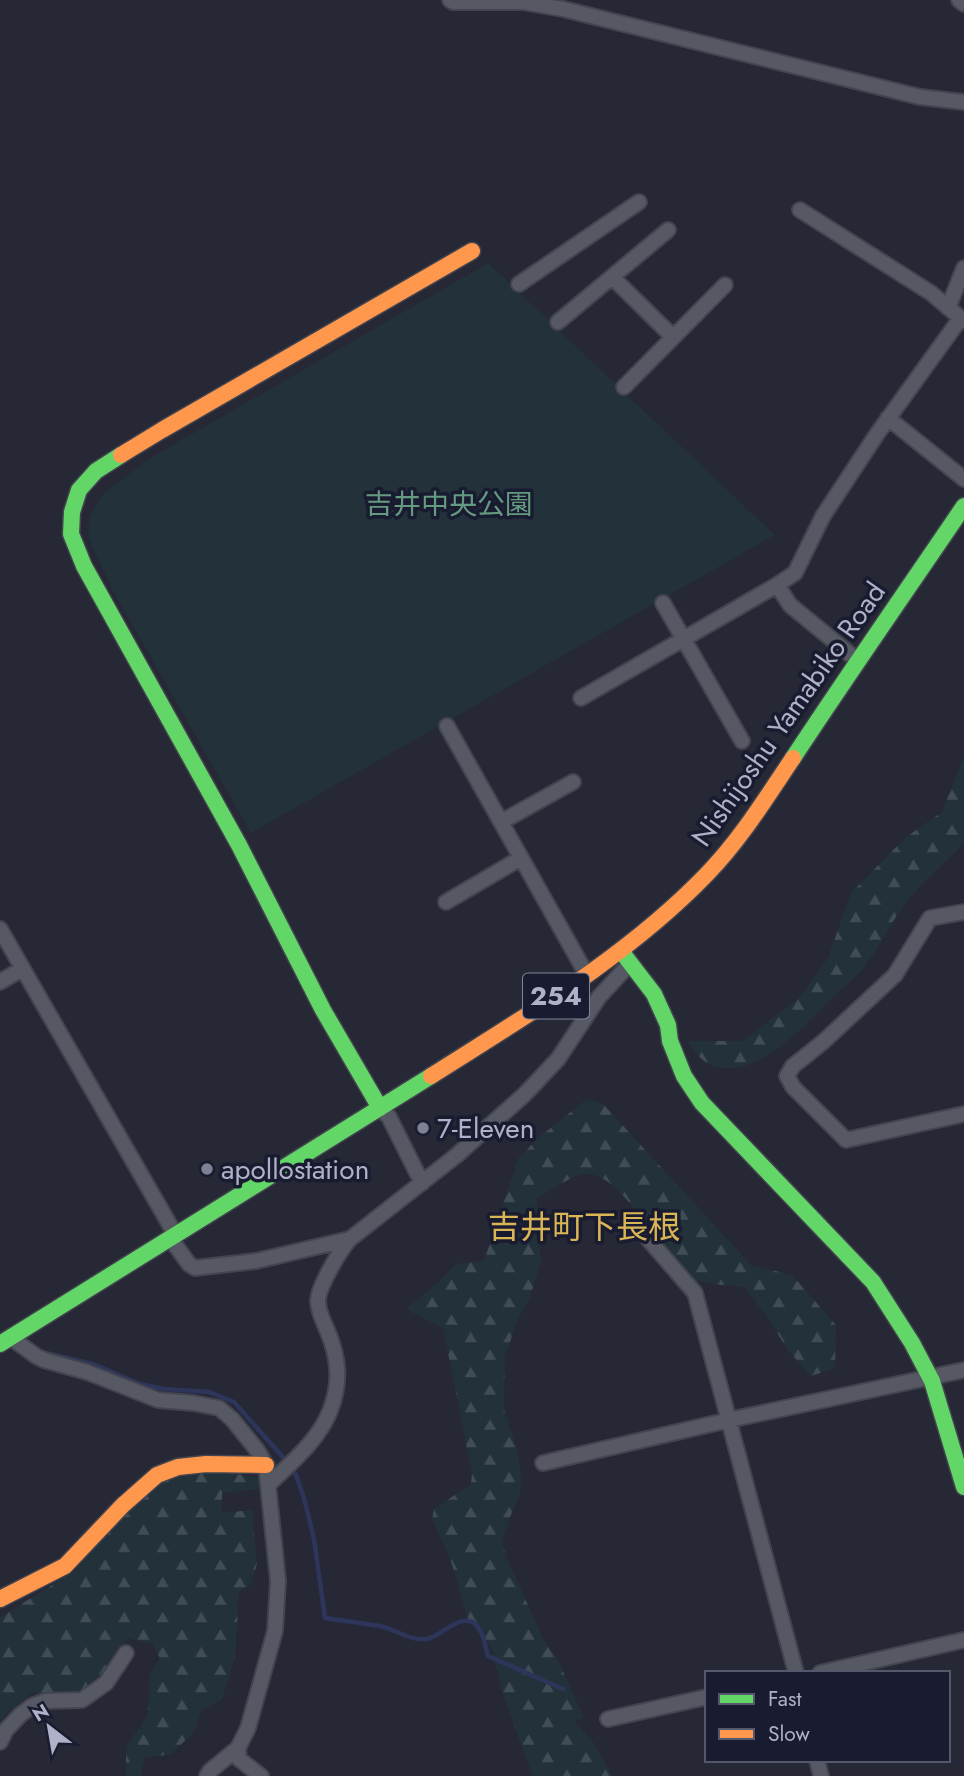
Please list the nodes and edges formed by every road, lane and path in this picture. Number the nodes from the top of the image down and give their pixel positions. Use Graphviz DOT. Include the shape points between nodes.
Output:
graph roads {
  1 [pos="450,0"];
  2 [pos="959,0"];
  3 [pos="964,4"];
  4 [pos="964,102"];
  5 [pos="639,202"];
  6 [pos="800,210"];
  7 [pos="668,230"];
  8 [pos="472,251"];
  9 [pos="964,268"];
  10 [pos="612,277"];
  11 [pos="519,285"];
  12 [pos="724,285"];
  13 [pos="948,308"];
  14 [pos="962,320"];
  15 [pos="558,322"];
  16 [pos="673,337"];
  17 [pos="624,387"];
  18 [pos="888,418"];
  19 [pos="964,479"];
  20 [pos="964,506"];
  21 [pos="777,585"];
  22 [pos="663,603"];
  23 [pos="684,639"];
  24 [pos="856,660"];
  25 [pos="581,698"];
  26 [pos="447,726"];
  27 [pos="742,741"];
  28 [pos="573,782"];
  29 [pos="501,822"];
  30 [pos="521,858"];
  31 [pos="446,902"];
  32 [pos="964,912"];
  33 [pos="0,929"];
  34 [pos="621,951"];
  35 [pos="22,969"];
  36 [pos="624,970"];
  37 [pos="587,975"];
  38 [pos="0,982"];
  39 [pos="380,1108"];
  40 [pos="964,1114"];
  41 [pos="422,1183"];
  42 [pos="630,1219"];
  43 [pos="172,1236"];
  44 [pos="350,1240"];
  45 [pos="3,1335"];
  46 [pos="964,1370"];
  47 [pos="930,1378"];
  48 [pos="729,1420"];
  49 [pos="543,1463"];
  50 [pos="266,1465"];
  51 [pos="268,1485"];
  52 [pos="964,1487"];
  53 [pos="0,1599"];
  54 [pos="964,1640"];
  55 [pos="126,1653"];
  56 [pos="795,1671"];
  57 [pos="829,1671"];
  58 [pos="705,1697"];
  59 [pos="608,1718"];
  60 [pos="0,1742"];
  61 [pos="237,1748"];
  62 [pos="207,1776"];
  63 [pos="261,1776"];
  1 -- 4 [label="street" via="523,2 563,9 920,96"];
  2 -- 3 [label="street"];
  5 -- 11 [label="street"];
  6 -- 13 [label="street"];
  7 -- 10 [label="street"];
  8 -- 39 [label="main road" via="96,471 79,490 72,512 71,534 84,566"];
  9 -- 13 [label="street"];
  10 -- 15 [label="street"];
  10 -- 16 [label="street"];
  12 -- 16 [label="street"];
  13 -- 14 [label="street"];
  14 -- 18 [label="street"];
  16 -- 17 [label="street"];
  18 -- 19 [label="street"];
  18 -- 21 [label="street" via="824,516 795,573"];
  20 -- 24 [label="main road, Nishijoshu Yamabiko Road / 254"];
  21 -- 23 [label="street"];
  21 -- 24 [label="street" via="790,605"];
  22 -- 23 [label="street"];
  23 -- 25 [label="street"];
  23 -- 27 [label="street"];
  24 -- 34 [label="main road, Nishijoshu Yamabiko Road / 254" via="747,827 708,873"];
  26 -- 29 [label="street"];
  28 -- 29 [label="street"];
  29 -- 30 [label="street"];
  30 -- 31 [label="street"];
  30 -- 37 [label="street"];
  32 -- 40 [label="street" via="930,918 895,975 787,1076 846,1140"];
  33 -- 35 [label="street"];
  34 -- 37 [label="main road, Nishijoshu Yamabiko Road / 254"];
  34 -- 47 [label="main road" via="654,993 684,1076 702,1103 873,1282"];
  35 -- 38 [label="street"];
  35 -- 43 [label="street"];
  36 -- 41 [label="street" via="599,997 558,1059 525,1094"];
  37 -- 39 [label="main road, Nishijoshu Yamabiko Road / 254"];
  39 -- 41 [label="street"];
  39 -- 43 [label="main road, Nishijoshu Yamabiko Road / 254"];
  41 -- 44 [label="street"];
  42 -- 48 [label="street" via="695,1293"];
  43 -- 44 [label="street" via="195,1268 256,1261"];
  43 -- 45 [label="main road, Nishijoshu Yamabiko Road / 254"];
  44 -- 51 [label="street" via="318,1300 336,1351 338,1371 331,1410 306,1447"];
  45 -- 50 [label="street" via="44,1360 158,1400 219,1408"];
  46 -- 47 [label="street"];
  47 -- 48 [label="street"];
  47 -- 52 [label="main road"];
  48 -- 49 [label="street"];
  48 -- 56 [label="street"];
  50 -- 51 [label="street"];
  50 -- 53 [label="main road" via="178,1466 157,1475 65,1566"];
  51 -- 61 [label="street" via="278,1581 275,1631"];
  54 -- 57 [label="street"];
  55 -- 60 [label="street" via="98,1689 82,1700 32,1706"];
  58 -- 59 [label="street"];
  61 -- 62 [label="street"];
  61 -- 63 [label="street" via="239,1759"];
}
